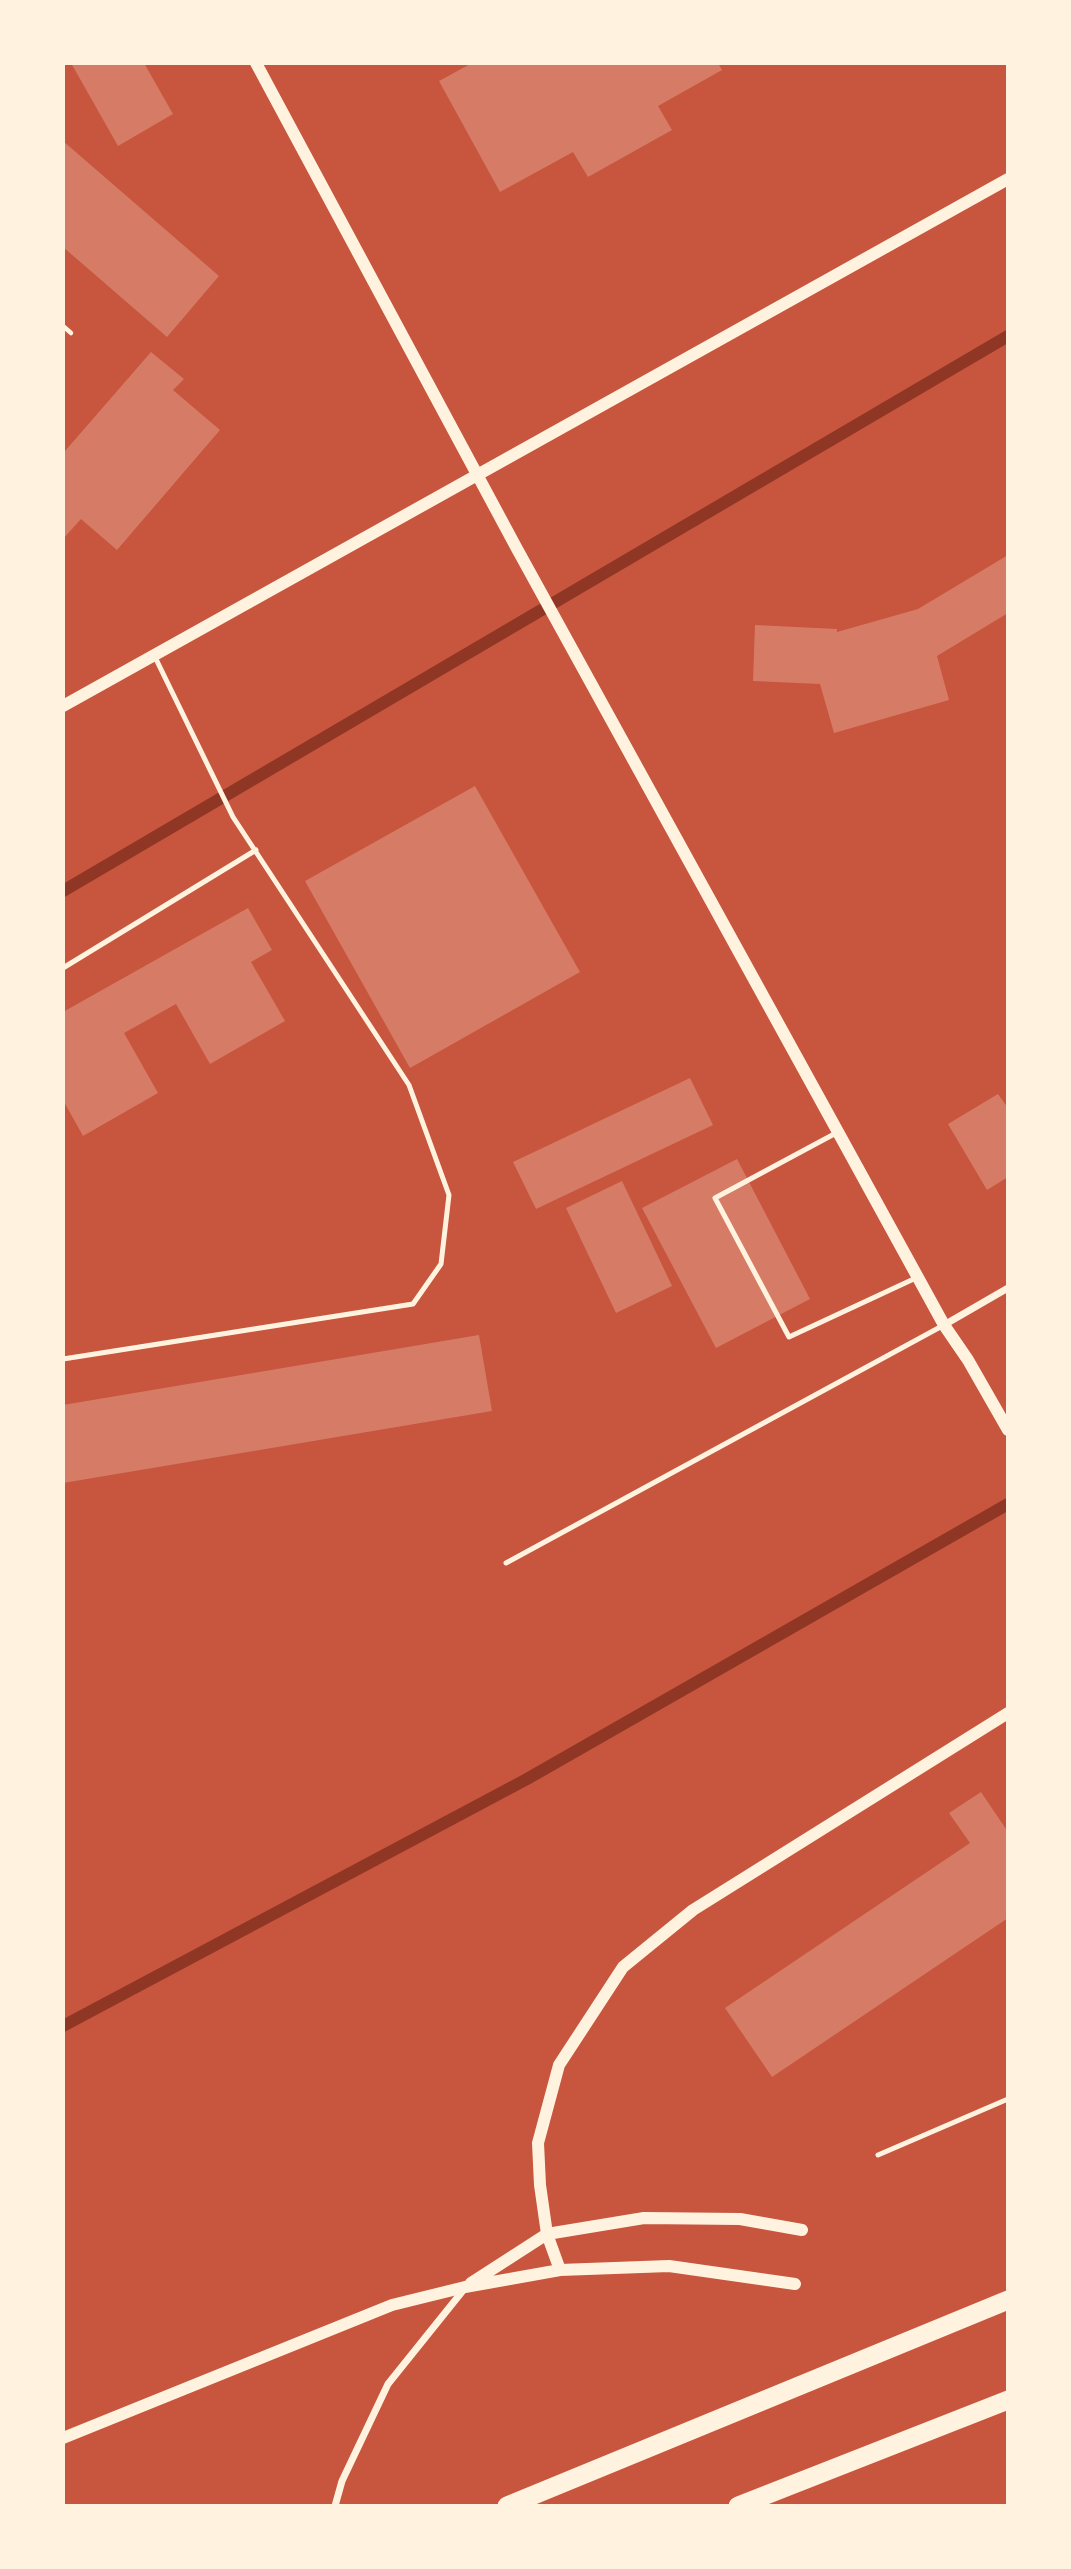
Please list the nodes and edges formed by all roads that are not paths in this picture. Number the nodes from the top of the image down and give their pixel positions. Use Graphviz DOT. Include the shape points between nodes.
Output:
graph roads {
  1 [pos="256,63"];
  2 [pos="1008,179"];
  3 [pos="477,475"];
  4 [pos="154,655"];
  5 [pos="63,706"];
  6 [pos="256,850"];
  7 [pos="63,968"];
  8 [pos="838,1132"];
  9 [pos="918,1277"];
  10 [pos="1008,1288"];
  11 [pos="944,1325"];
  12 [pos="63,1359"];
  13 [pos="1008,1430"];
  14 [pos="506,1563"];
  15 [pos="1008,1713"];
  16 [pos="1008,2099"];
  17 [pos="878,2155"];
  18 [pos="802,2230"];
  19 [pos="547,2234"];
  20 [pos="560,2270"];
  21 [pos="795,2284"];
  22 [pos="465,2287"];
  23 [pos="1008,2300"];
  24 [pos="1008,2400"];
  25 [pos="63,2438"];
  26 [pos="335,2506"];
  27 [pos="507,2506"];
  28 [pos="738,2506"];
  1 -- 3 [label="street"];
  2 -- 3 [label="street"];
  3 -- 4 [label="street"];
  3 -- 8 [label="street"];
  4 -- 5 [label="street"];
  4 -- 6 [label="lane" via="233,817"];
  6 -- 7 [label="lane"];
  6 -- 12 [label="lane" via="409,1085 449,1195 441,1264 413,1304"];
  8 -- 9 [label="street"];
  8 -- 9 [label="lane" via="715,1198 789,1336"];
  9 -- 11 [label="street"];
  10 -- 11 [label="street"];
  11 -- 13 [label="street"];
  11 -- 14 [label="lane"];
  15 -- 19 [label="street" via="693,1909 624,1967 559,2065 538,2143"];
  16 -- 17 [label="lane"];
  18 -- 19 [label="street" via="740,2219 644,2218"];
  19 -- 20 [label="street"];
  19 -- 22 [label="street"];
  20 -- 21 [label="street" via="669,2266"];
  20 -- 22 [label="street"];
  22 -- 25 [label="street" via="392,2305"];
  22 -- 26 [label="street" via="388,2384 342,2480"];
  23 -- 27 [label="highway"];
  24 -- 28 [label="highway"];
}
